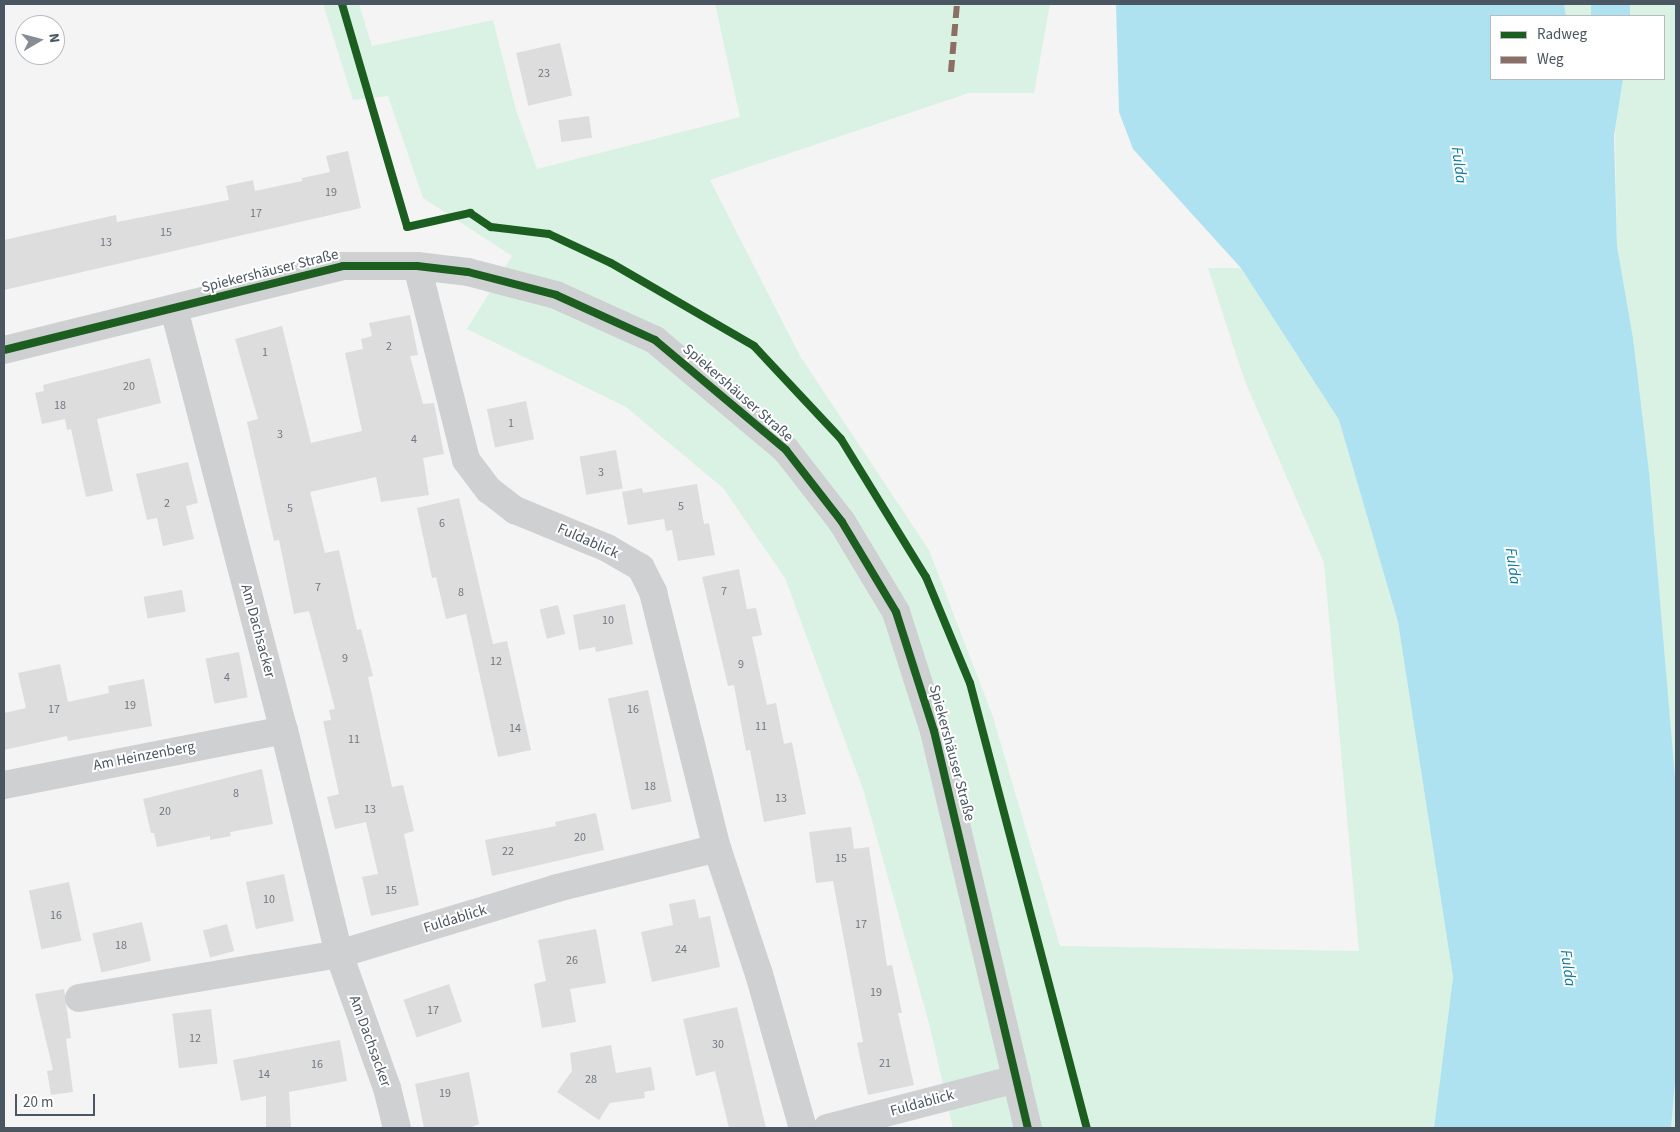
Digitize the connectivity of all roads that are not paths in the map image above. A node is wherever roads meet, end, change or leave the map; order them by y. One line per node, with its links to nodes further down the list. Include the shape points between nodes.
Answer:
1 (417, 266): 2 (street, Spiekershäuser Straße, via 343,266); 6 (street, Fuldablick, via 466,460 489,490 515,510 607,548 641,568 653,592); 9 (street, Spiekershäuser Straße, via 468,272 556,295 655,340 786,450 842,522 896,612 931,722)
2 (174, 309): 3 (street, Spiekershäuser Straße); 4 (street, Am Dachsacker)
3 (4, 350)
4 (284, 730): 5 (street, Am Heinzenberg); 7 (street, Am Dachsacker)
5 (4, 785)
6 (717, 848): 7 (street, Fuldablick, via 557,888); 11 (street, Fuldablick, via 759,974)
7 (339, 954): 8 (street); 10 (street, Am Dachsacker, via 387,1088)
8 (79, 998)
9 (1017, 1079): 12 (street, Fuldablick); 13 (street, Spiekershäuser Straße)
10 (397, 1128)
11 (803, 1128)
12 (827, 1128)
13 (1028, 1128)

